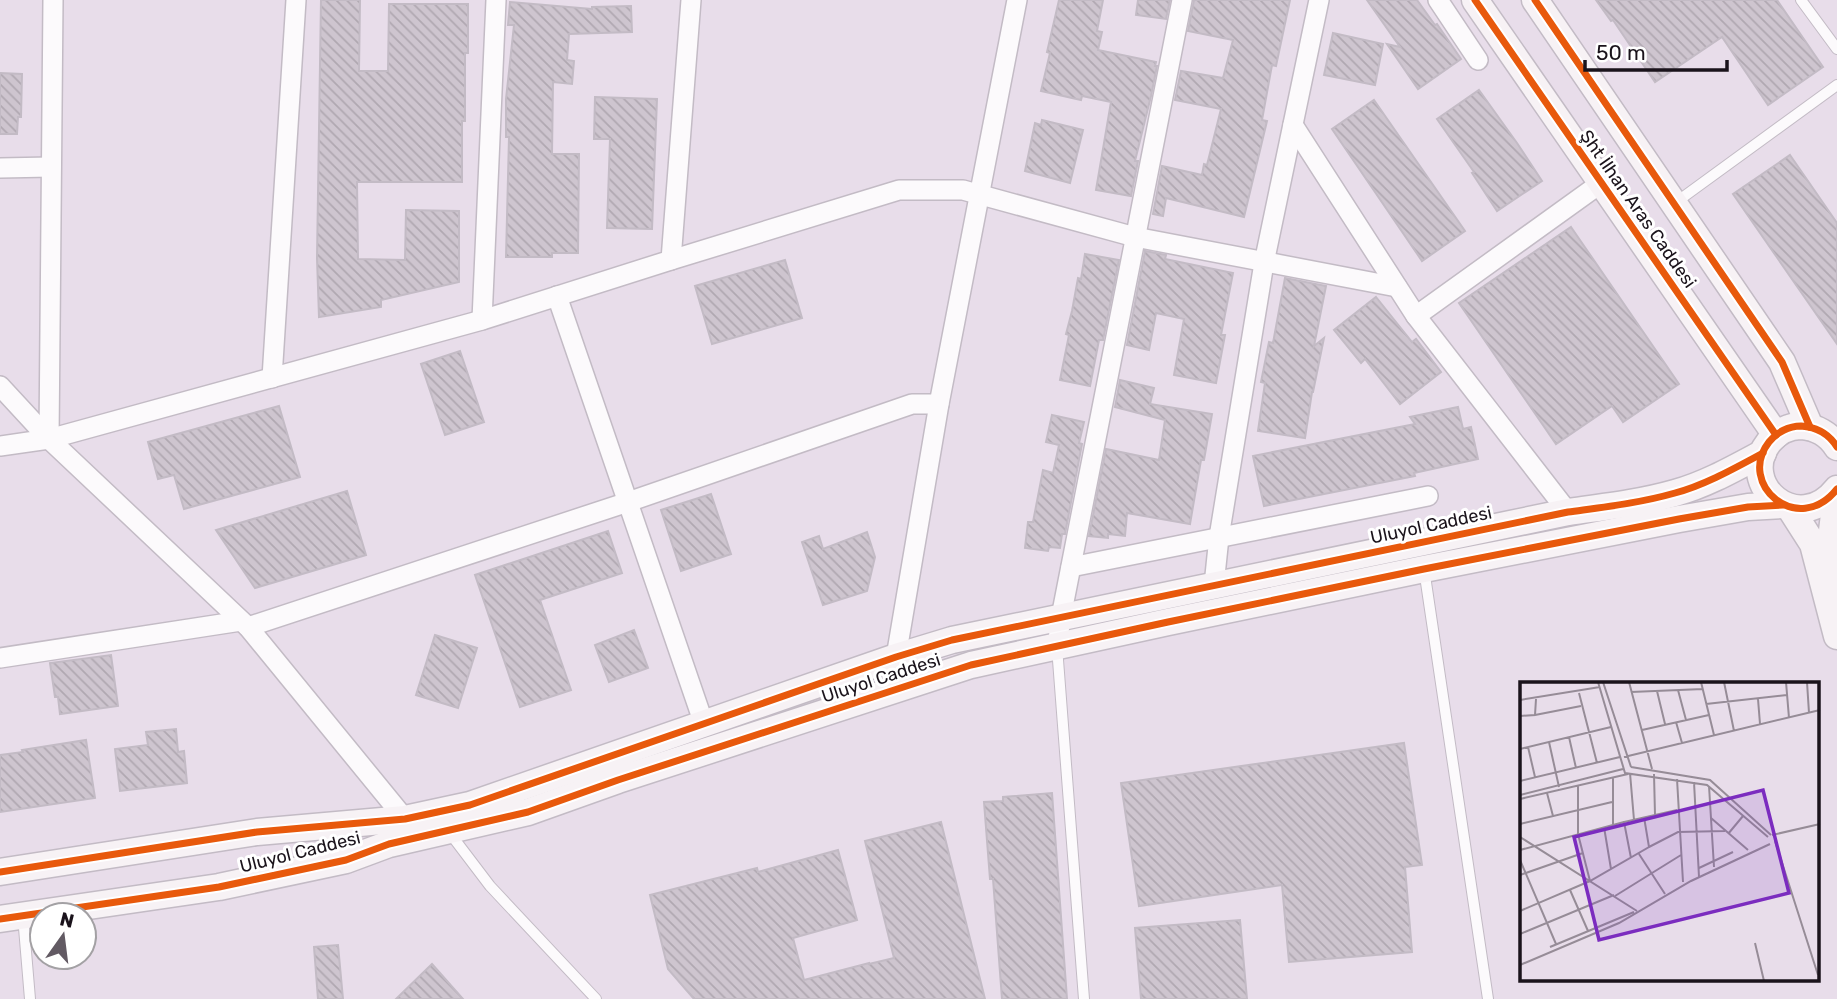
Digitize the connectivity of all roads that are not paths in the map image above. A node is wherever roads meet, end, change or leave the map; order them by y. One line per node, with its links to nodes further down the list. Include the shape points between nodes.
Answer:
1 (52, 0): 16 (street)
2 (296, 0): 28 (street)
3 (496, 0): 27 (street)
4 (691, 0): 22 (street)
5 (1017, 0): 19 (street)
6 (1182, 0): 21 (street)
7 (1319, 0): 15 (street)
8 (1438, 0): 13 (street)
9 (1475, 0): 18 (main road, Şht İlhan Aras Caddesi)
10 (1535, 0): 20 (main road, Şht İlhan Aras Caddesi)
11 (1801, 0): 12 (lane)
12 (1837, 49)
13 (1478, 60)
14 (1837, 85): 20 (lane)
15 (1293, 125): 23 (street); 24 (street)
16 (51, 167): 17 (street); 32 (street)
17 (0, 168)
18 (1601, 183): 26 (street); 33 (main road, Şht İlhan Aras Caddesi)
19 (979, 194): 21 (street); 22 (street, via 899,190); 30 (street)
20 (1674, 204): 31 (main road, Şht İlhan Aras Caddesi, via 1782,362)
21 (1135, 237): 23 (street); 43 (street)
22 (671, 260): 25 (street)
23 (1264, 263): 24 (street); 42 (street)
24 (1397, 288): 26 (street)
25 (557, 296): 27 (street); 38 (street)
26 (1416, 316): 40 (street)
27 (482, 320): 28 (street)
28 (272, 377): 32 (street)
29 (0, 386): 32 (street)
30 (939, 404): 38 (street, via 912,404); 51 (street)
31 (1821, 429): 33 (main road, Uluyol Caddesi, via 1797,426 1784,430); 35 (main road)
32 (50, 439): 34 (street); 47 (street)
33 (1769, 444): 39 (main road, via 1760,460 1760,474 1772,497); 40 (main road, Uluyol Caddesi, via 1727,472 1676,493)
34 (0, 446)
35 (1837, 447)
36 (1837, 490): 39 (main road, Uluyol Caddesi, via 1816,507); 41 (main road)
37 (1428, 496): 42 (street)
38 (628, 502): 47 (street); 53 (street)
39 (1786, 506): 44 (main road, Uluyol Caddesi, via 1748,507 1679,519); 49 (main road, via 1813,544)
40 (1568, 512): 45 (main road, Uluyol Caddesi)
41 (1834, 531): 48 (main road)
42 (1219, 537): 43 (street); 45 (street)
43 (1071, 567): 46 (street)
44 (1424, 569): 50 (main road, Uluyol Caddesi); 61 (lane)
45 (1214, 585): 46 (main road, Uluyol Caddesi)
46 (1062, 617): 50 (street); 51 (main road, Uluyol Caddesi)
47 (245, 624): 52 (street); 54 (street)
48 (1837, 626)
49 (1837, 636)
50 (1058, 647): 55 (main road, Uluyol Caddesi, via 971,666 528,812); 60 (lane)
51 (896, 657): 53 (main road, Uluyol Caddesi)
52 (0, 658)
53 (704, 724): 54 (main road, Uluyol Caddesi, via 470,806)
54 (405, 818): 55 (street); 56 (main road, Uluyol Caddesi, via 257,832)
55 (448, 831): 57 (main road, Uluyol Caddesi, via 389,844 346,860 219,887); 59 (lane, via 491,886)
56 (0, 872)
57 (12, 917): 58 (lane)
58 (30, 999)
59 (596, 999)
60 (1084, 999)
61 (1488, 999)

